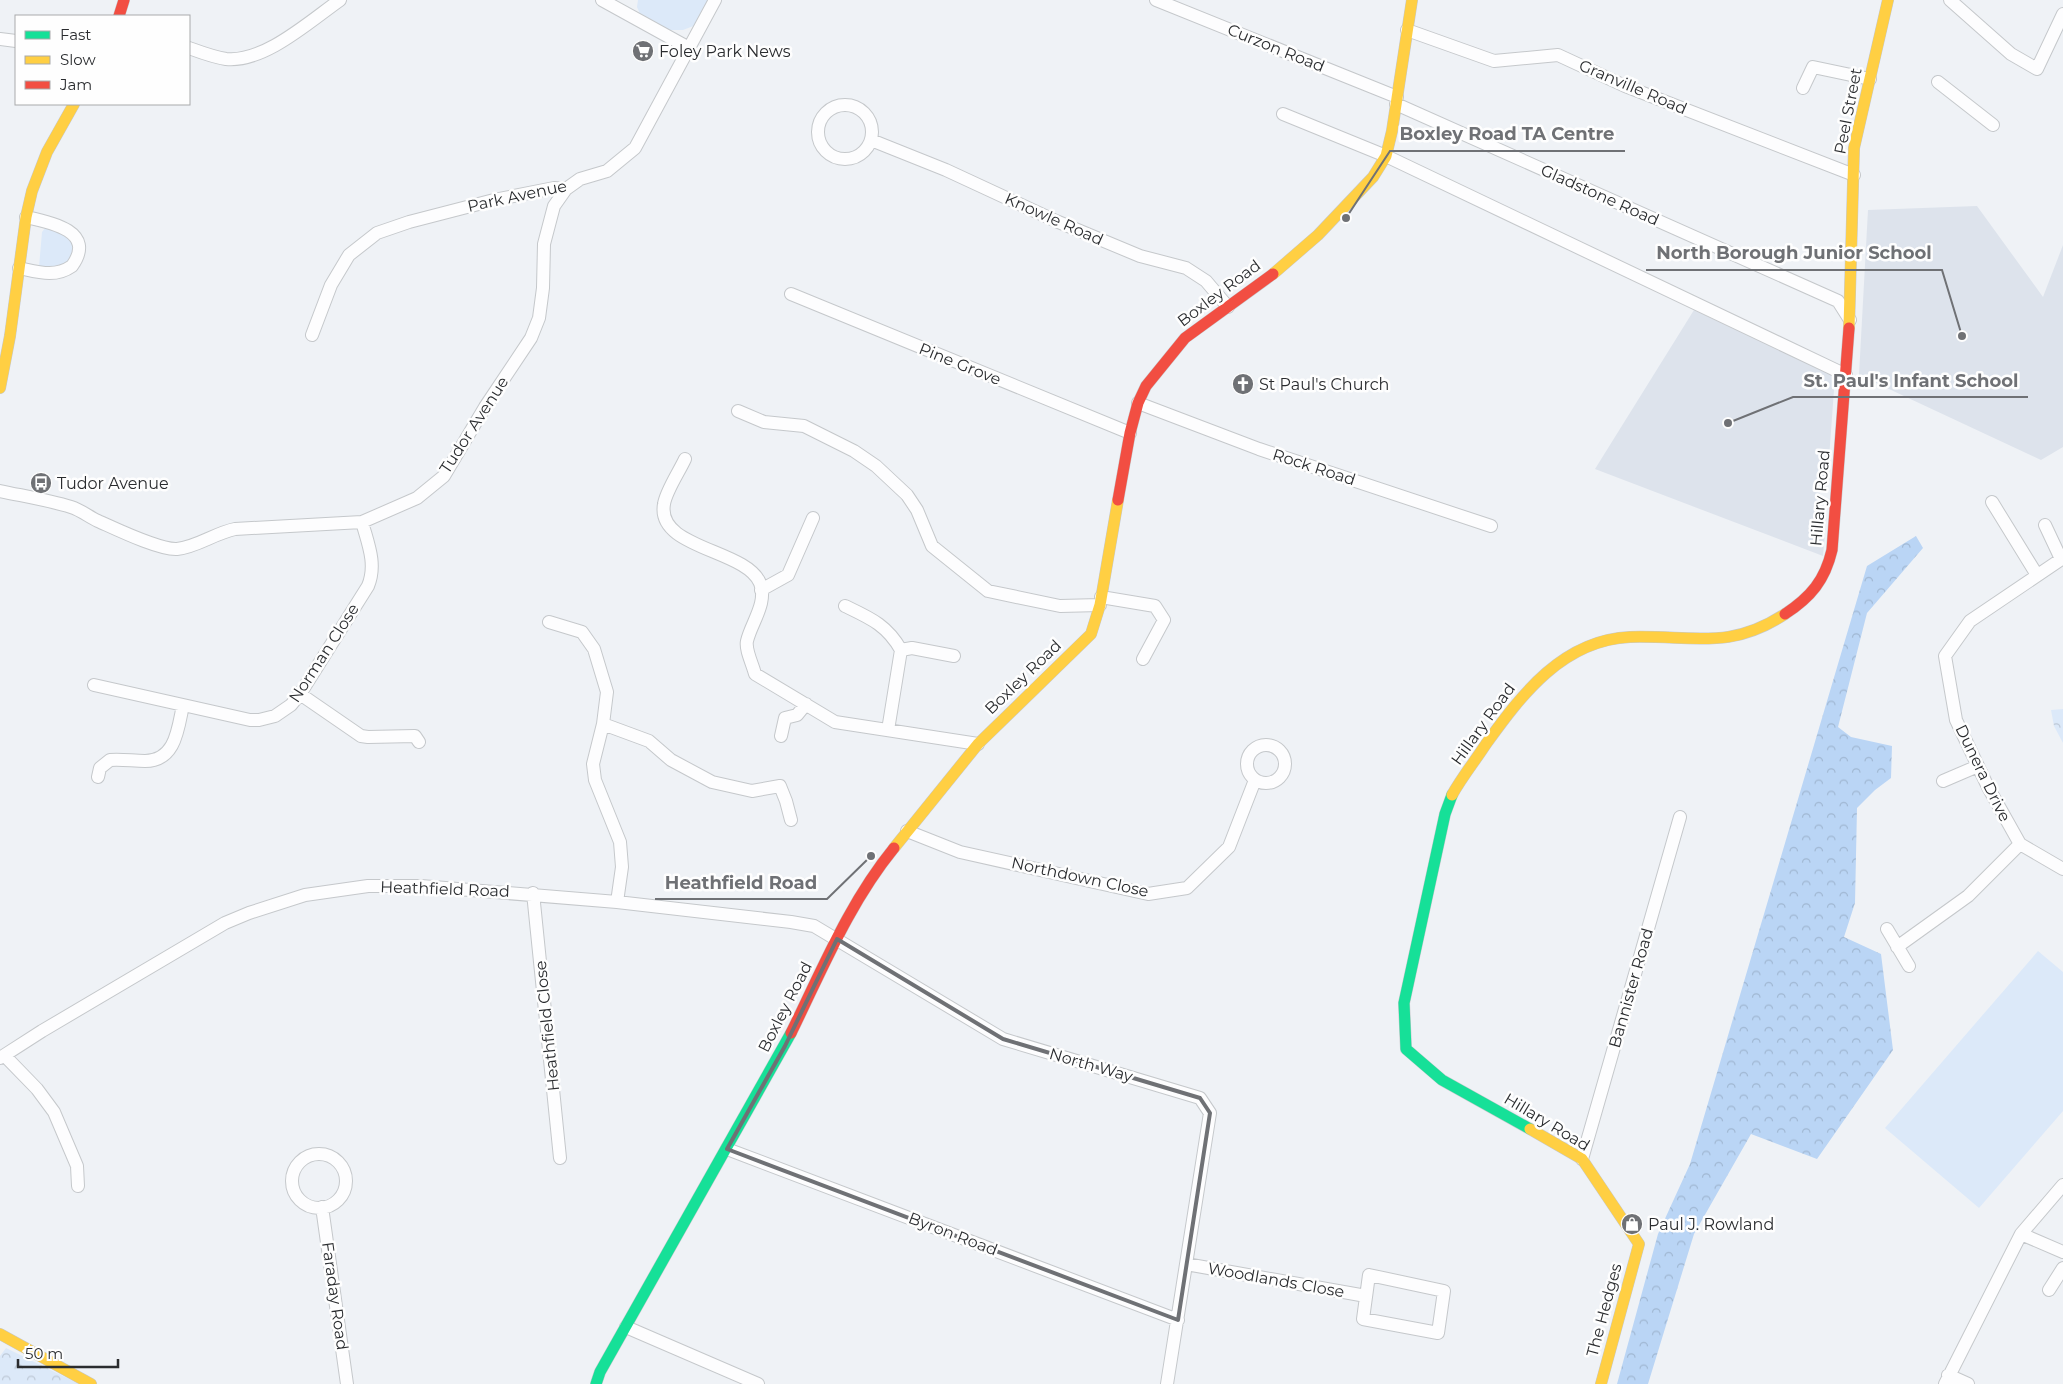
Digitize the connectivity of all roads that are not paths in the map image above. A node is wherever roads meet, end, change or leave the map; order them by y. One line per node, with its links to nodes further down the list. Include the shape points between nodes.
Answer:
1 (124, 0): 10 (main road)
2 (340, 0): 14 (street, via 274,46 252,56 226,59)
3 (602, 0): 15 (street)
4 (715, 0): 15 (street, Park Avenue)
5 (1156, 0): 19 (street, Curzon Road)
6 (1412, 0): 11 (main road, Boxley Road)
7 (1888, 0): 16 (main road, Peel Street)
8 (1950, 0): 9 (street, via 2011,54 2037,69)
9 (2063, 14)
10 (119, 15)
11 (1407, 30): 19 (main road, Boxley Road); 25 (street, Granville Road, via 1494,60 1558,55 1625,86)
12 (0, 39): 13 (street)
13 (15, 41)
14 (190, 48)
15 (689, 48): 26 (street, Park Avenue, via 635,148 607,171 580,179)
16 (1870, 80): 18 (street, via 1814,67); 25 (main road, Peel Street, via 1855,142)
17 (1938, 82): 22 (street)
18 (1803, 88)
19 (1397, 100): 24 (main road, Boxley Road); 31 (street, Gladstone Road, via 1838,301)
20 (70, 105): 27 (main road, via 47,152)
21 (1282, 114): 24 (street)
22 (1993, 125)
23 (871, 140): 23 (street, via 860,155 842,159 833,156 820,144 818,125 828,110 846,104 854,106 868,116 873,132); 30 (street, Knowle Road, via 1140,256 1186,268 1206,281)
24 (1386, 156): 30 (main road, Boxley Road, via 1373,177 1318,235); 33 (street)
25 (1854, 175): 31 (main road, Peel Street)
26 (566, 189): 32 (street, Park Avenue, via 554,188 494,200 377,233 349,255 331,285); 42 (street, Tudor Avenue, via 554,206 544,244 539,318 531,338 444,476 417,498)
27 (26, 217): 28 (main road); 28 (street, via 62,226 78,241 79,248 72,266 60,273)
28 (19, 268): 34 (main road)
29 (791, 294): 37 (street, Pine Grove)
30 (1228, 307): 35 (main road, Boxley Road, via 1185,338 1146,386)
31 (1850, 320): 33 (main road, Hillary Road)
32 (312, 335)
33 (1846, 375): 81 (main road, Hillary Road, via 1832,550 1824,576 1809,594 1767,625 1746,634 1692,640 1649,637 1607,640 1565,658 1535,681 1519,699 1455,790 1445,814 1404,1003 1406,1049 1442,1080)
34 (0, 388)
35 (1138, 403): 37 (main road, Boxley Road); 44 (street, Rock Road, via 1259,449)
36 (738, 411): 48 (street, via 764,422 804,426 876,466 907,495 932,546 988,591 1060,606)
37 (1130, 433): 48 (main road, Boxley Road)
38 (685, 459): 47 (street, via 664,503 664,517 673,531 752,571 761,584)
39 (0, 491): 42 (street, Tudor Avenue, via 72,507 166,548 186,548 234,529)
40 (1992, 502): 46 (street)
41 (813, 518): 47 (street, via 788,575)
42 (362, 522): 55 (street, Norman Close, via 373,566 372,576)
43 (2045, 525): 45 (street)
44 (1491, 526)
45 (2062, 558): 46 (street, Dunera Drive)
46 (2037, 575): 63 (street, Dunera Drive, via 1970,621 1945,656 1956,720)
47 (761, 590): 56 (street, via 762,602 746,643 755,674)
48 (1101, 601): 53 (street, via 1155,606 1160,613 1164,620); 62 (main road, Boxley Road, via 1091,634)
49 (845, 606): 51 (street, via 887,630)
50 (549, 622): 58 (street, via 582,632 594,650 607,692)
51 (901, 650): 52 (street, via 912,648); 59 (street)
52 (954, 656)
53 (1143, 660)
54 (94, 685): 57 (street, Norman Close)
55 (300, 694): 57 (street, Norman Close, via 284,712 259,720); 61 (street, via 361,736 415,736)
56 (806, 704): 59 (street, via 835,722); 60 (street, via 797,715 784,718)
57 (183, 705): 64 (street, via 173,746 163,756 147,761 110,760 100,768)
58 (603, 724): 68 (street, via 649,740 671,760 712,782 752,791 780,786); 73 (street, via 593,764 595,780 620,842 622,867)
59 (888, 730): 62 (street)
60 (781, 736)
61 (420, 742)
62 (978, 744): 69 (main road, Boxley Road)
63 (1978, 766): 66 (street); 70 (street, Dunera Drive)
64 (98, 777)
65 (1255, 780): 69 (street, Northdown Close, via 1229,848 1186,888 1148,894 960,852)
66 (1943, 781)
67 (1680, 817): 81 (street, Bannister Road)
68 (790, 820)
69 (906, 831): 75 (main road, Boxley Road, via 874,871)
70 (2020, 844): 71 (street); 76 (street, via 1968,896)
71 (2063, 869)
72 (533, 894): 73 (street, Heathfield Road); 78 (street, Heathfield Road, via 421,886 368,886 305,895 272,905 225,923 180,948); 80 (street, Heathfield Close)
73 (617, 902): 75 (street, Heathfield Road, via 791,922 814,926)
74 (1887, 929): 76 (street)
75 (837, 938): 79 (main road, Boxley Road, via 785,1046); 88 (street, North Way, via 1003,1040 1200,1098 1210,1113)
76 (1897, 947): 77 (street)
77 (1909, 966)
78 (2, 1057): 83 (street, via 37,1089 54,1112 77,1166)
79 (727, 1149): 92 (street, Byron Road); 93 (main road, Boxley Road)
80 (560, 1158)
81 (1582, 1159): 86 (main road, Hillary Road)
82 (2063, 1185): 85 (street)
83 (78, 1186)
84 (322, 1207): 84 (street, via 307,1205 292,1188 296,1166 315,1154 337,1160 345,1174 341,1196 329,1206); 97 (street, Faraday Road)
85 (2021, 1234): 87 (street); 95 (street)
86 (1639, 1244): 101 (main road, The Hedges)
87 (2063, 1252)
88 (1186, 1264): 91 (street, Woodlands Close); 92 (street, North Way)
89 (2063, 1268): 90 (street)
90 (2050, 1290)
91 (1366, 1296): 91 (street, Woodlands Close, via 1363,1319 1438,1333 1444,1291 1369,1275)
92 (1178, 1320): 100 (street, North Way)
93 (626, 1327): 98 (main road, Boxley Road); 99 (street)
94 (0, 1334): 96 (main road)
95 (1946, 1380): 102 (street)
96 (91, 1384)
97 (348, 1384)
98 (596, 1384)
99 (758, 1384)
100 (1167, 1384)
101 (1601, 1384)
102 (1968, 1384)

